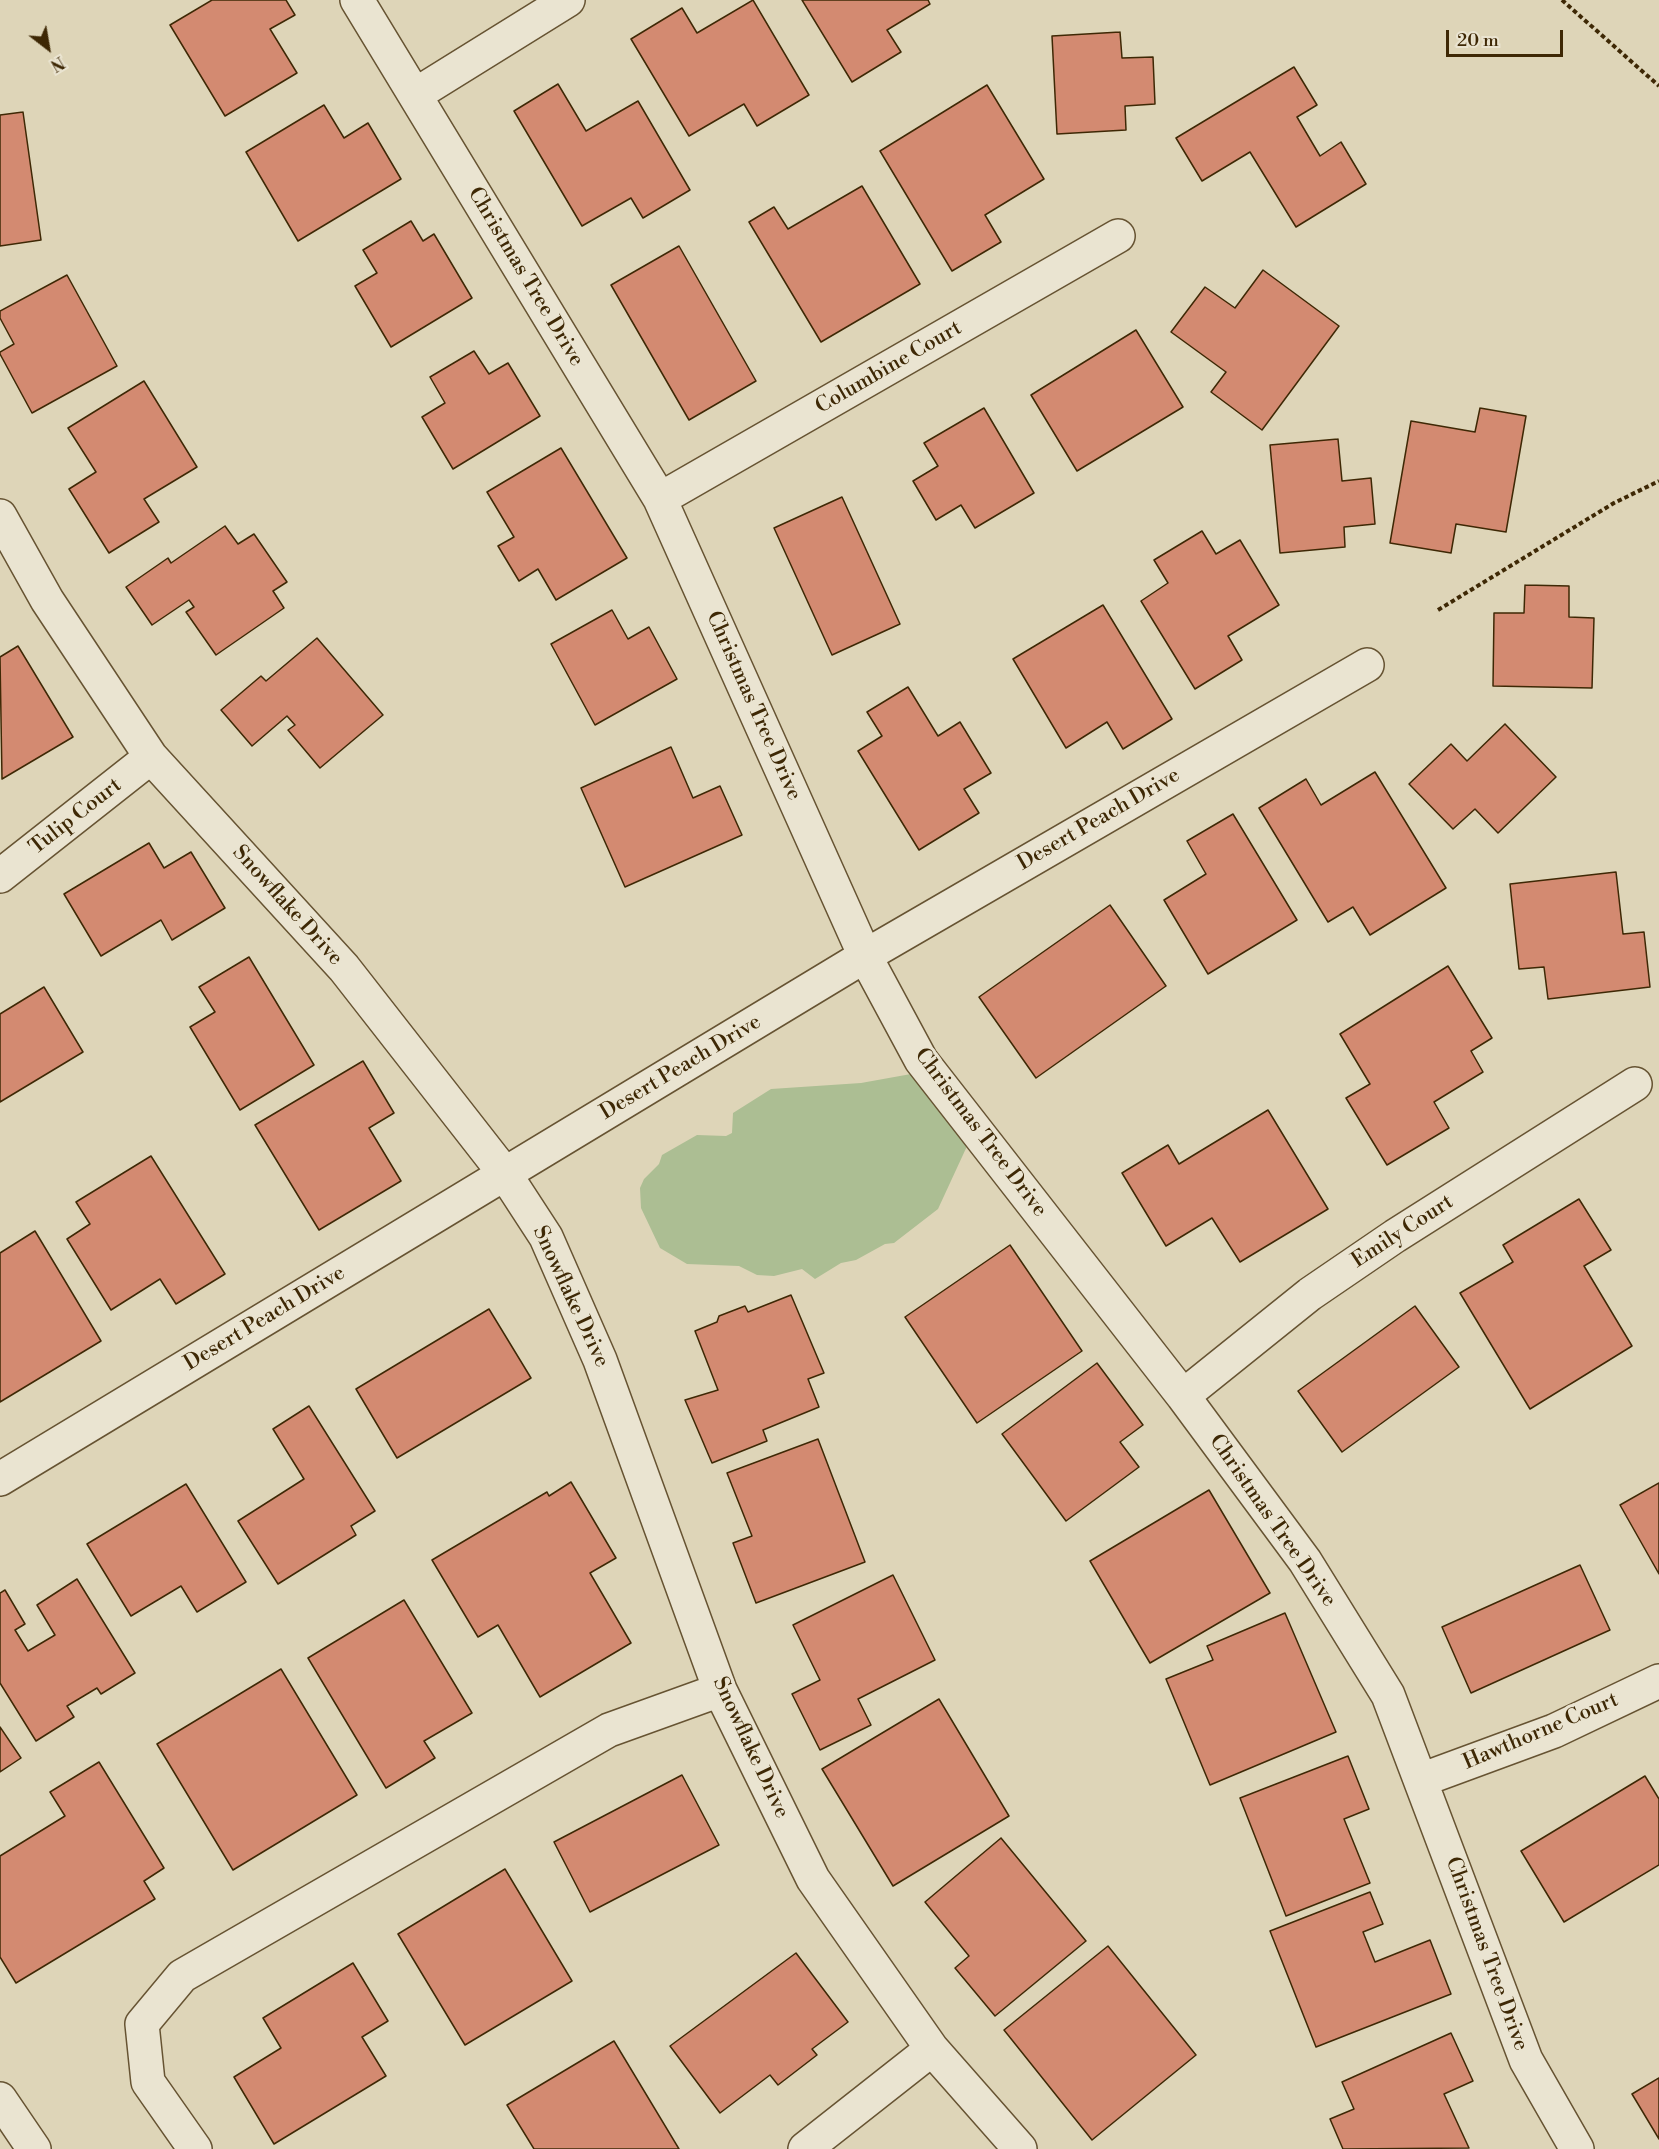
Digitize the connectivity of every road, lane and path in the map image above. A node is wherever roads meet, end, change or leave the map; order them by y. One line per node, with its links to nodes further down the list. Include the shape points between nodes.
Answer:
1 (357, 0): 5 (street, Christmas Tree Drive)
2 (568, 0): 5 (street)
3 (1562, 0): 4 (path)
4 (1659, 86)
5 (414, 95): 8 (street, Christmas Tree Drive)
6 (1118, 236): 8 (street, Columbine Court)
7 (1659, 482): 10 (path, via 1614,503)
8 (660, 500): 14 (street, Christmas Tree Drive)
9 (0, 516): 12 (street, Snowflake Drive, via 47,600)
10 (1438, 610)
11 (1367, 665): 14 (street, Desert Peach Drive)
12 (151, 757): 13 (street, Tulip Court); 16 (street, Snowflake Drive, via 344,968)
13 (0, 876)
14 (865, 956): 16 (street, Desert Peach Drive); 17 (street, Christmas Tree Drive, via 921,1060)
15 (1635, 1084): 17 (street, Emily Court, via 1310,1294)
16 (505, 1174): 18 (street, Desert Peach Drive); 20 (street, Snowflake Drive, via 546,1237 600,1360)
17 (1183, 1396): 21 (street, Christmas Tree Drive, via 1323,1589 1388,1695)
18 (0, 1479)
19 (1659, 1681): 21 (street, Hawthorne Court, via 1554,1731)
20 (720, 1690): 22 (street, Snowflake Drive, via 813,1879); 25 (street, via 609,1730 182,1976 142,2024 148,2082)
21 (1421, 1780): 28 (street, Christmas Tree Drive, via 1526,2060)
22 (932, 2049): 26 (street); 27 (street, Snowflake Drive)
23 (0, 2098): 24 (street)
24 (34, 2149)
25 (195, 2149)
26 (805, 2149)
27 (1020, 2149)
28 (1577, 2149)

